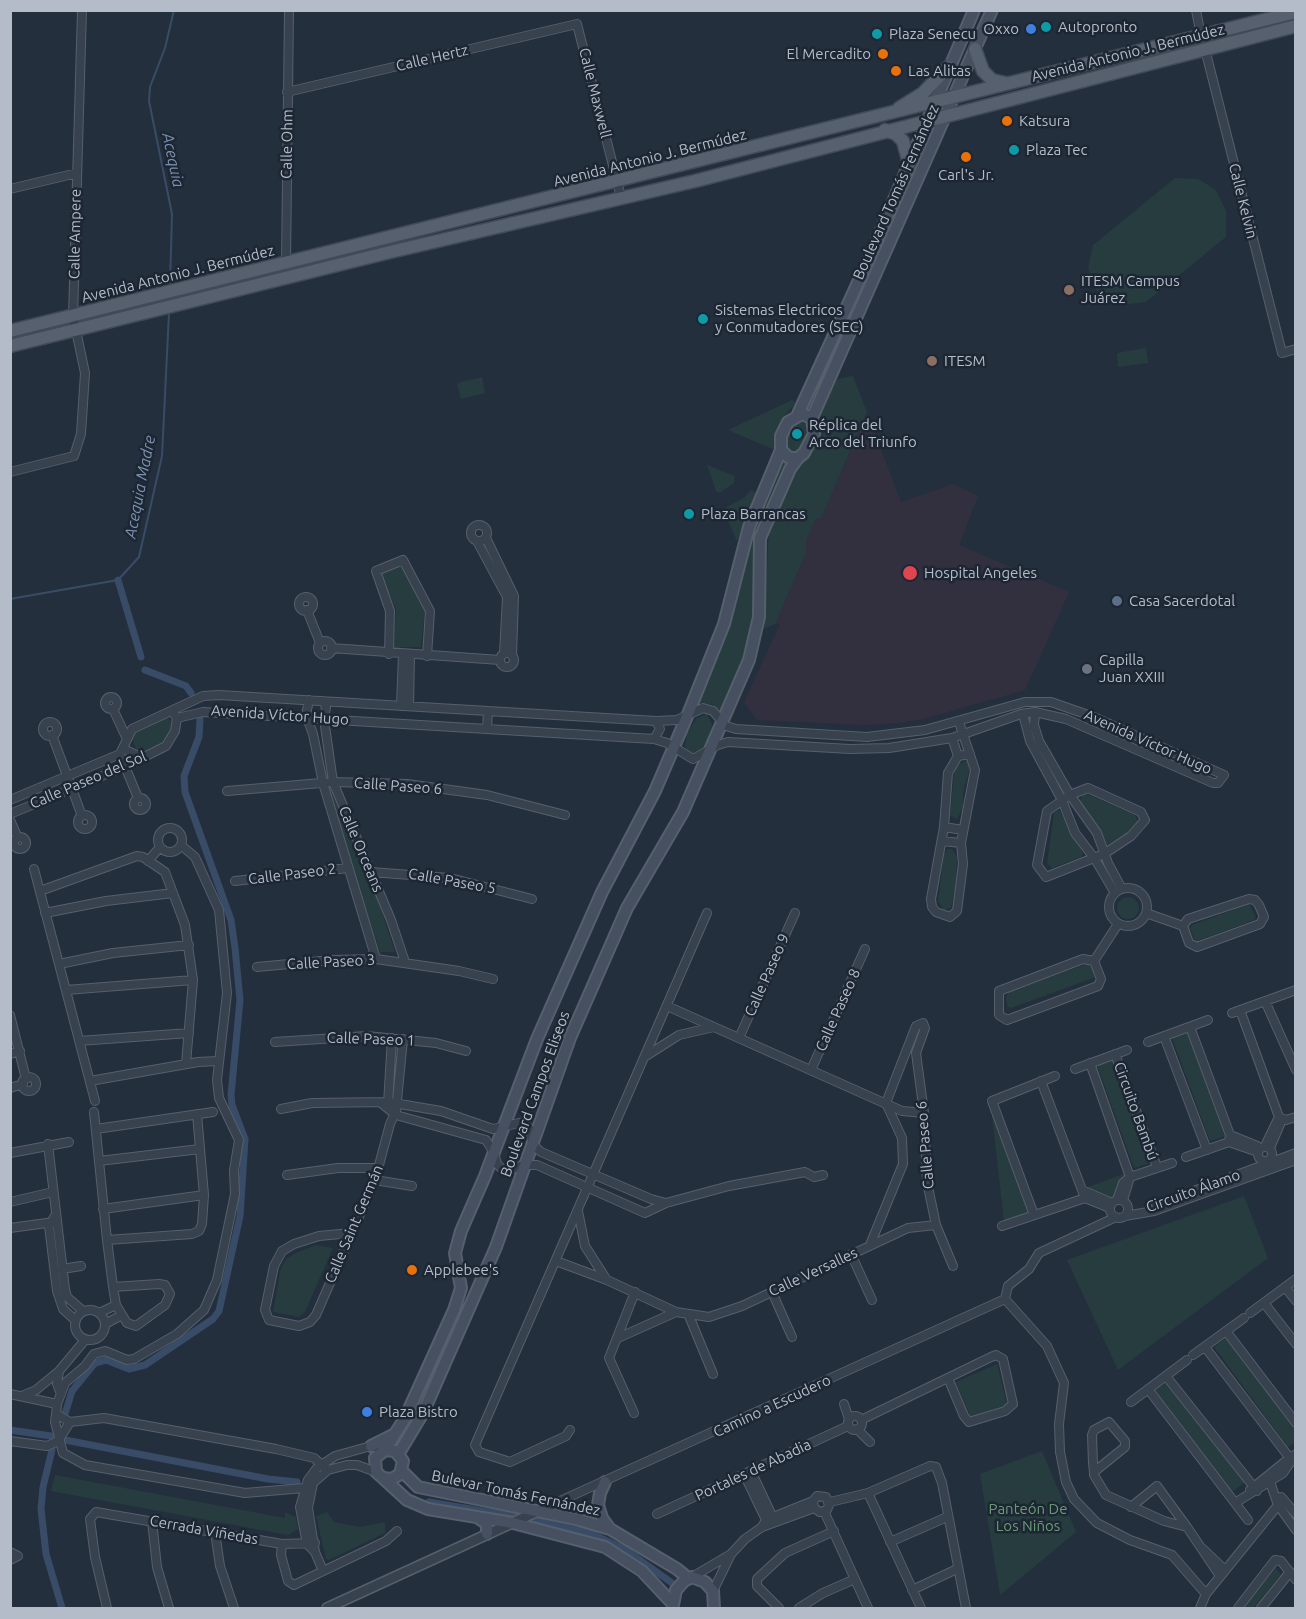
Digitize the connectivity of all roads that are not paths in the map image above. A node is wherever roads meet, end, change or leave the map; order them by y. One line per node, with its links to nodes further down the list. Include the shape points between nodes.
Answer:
1 (82, 10): 23 (street, Calle Ampere)
2 (289, 10): 15 (street, Calle Ohm)
3 (974, 10): 12 (main road, Boulevard Tomás Fernández)
4 (992, 10): 10 (main road, Boulevard Tomás Fernández)
5 (1196, 10): 9 (street)
6 (1296, 12): 9 (main road, Avenida Antonio J. Bermúdez)
7 (577, 24): 15 (street, Calle Hertz); 24 (street, Calle Maxwell)
8 (1296, 26): 11 (main road, Avenida Antonio J. Bermúdez)
9 (1201, 36): 14 (main road, Avenida Antonio J. Bermúdez)
10 (975, 49): 13 (main road, Boulevard Tomás Fernández); 14 (main road, via 982,71 992,80)
11 (1205, 49): 19 (main road, Avenida Antonio J. Bermúdez); 37 (street, Calle Kelvin, via 1282,353)
12 (951, 62): 13 (main road, via 958,67); 17 (main road, Boulevard Tomás Fernández); 18 (main road, via 923,93)
13 (968, 65): 16 (main road, Boulevard Tomás Fernández)
14 (1010, 84): 16 (main road, Avenida Antonio J. Bermúdez)
15 (288, 92): 31 (street, Calle Ohm)
16 (954, 98): 17 (main road, Avenida Antonio J. Bermúdez); 19 (main road, Boulevard Tomás Fernández)
17 (934, 103): 18 (main road, Avenida Antonio J. Bermúdez); 20 (main road, Boulevard Tomás Fernández)
18 (890, 114): 24 (main road, Avenida Antonio J. Bermúdez)
19 (946, 116): 20 (main road, Avenida Antonio J. Bermúdez); 30 (main road, Boulevard Tomás Fernández)
20 (927, 120): 21 (main road, Avenida Antonio J. Bermúdez); 22 (main road, Boulevard Tomás Fernández)
21 (885, 130): 22 (main road, via 903,141); 27 (main road, Avenida Antonio J. Bermúdez, via 715,176)
22 (909, 163): 29 (main road, Boulevard Tomás Fernández)
23 (77, 173): 25 (street); 33 (street, Calle Ampere)
24 (617, 181): 26 (main road, Avenida Antonio J. Bermúdez); 27 (street, Calle Maxwell)
25 (10, 189)
26 (579, 191): 28 (main road); 31 (main road, Avenida Antonio J. Bermúdez)
27 (621, 196): 28 (main road, Avenida Antonio J. Bermúdez)
28 (582, 207): 32 (main road, Avenida Antonio J. Bermúdez)
29 (875, 244): 30 (main road); 38 (main road, Boulevard Tomás Fernández)
30 (888, 250): 39 (main road, Boulevard Tomás Fernández)
31 (286, 262): 32 (street, Calle Ohm); 33 (main road, Avenida Antonio J. Bermúdez)
32 (288, 278): 34 (main road, Avenida Antonio J. Bermúdez)
33 (73, 315): 34 (street, Calle Ampere); 35 (main road, Avenida Antonio J. Bermúdez)
34 (76, 330): 36 (main road, Avenida Antonio J. Bermúdez); 42 (street, Calle Ampere, via 85,384 83,424 74,456)
35 (10, 331)
36 (10, 346)
37 (1296, 349)
38 (798, 414): 39 (main road); 40 (main road, via 784,430)
39 (812, 418): 41 (main road, via 812,442)
40 (781, 450): 41 (main road, via 789,458); 62 (main road, via 749,527 724,624)
41 (798, 458): 69 (main road, via 760,538 758,628 749,660)
42 (10, 472)
43 (486, 538): 44 (street); 44 (street, via 487,530 478,525 471,532); 45 (street)
44 (477, 541): 45 (street)
45 (510, 596): 49 (street, via 505,656)
46 (307, 610): 47 (street, via 322,654 328,654 331,648)
47 (389, 654): 48 (street); 49 (street, via 391,616 376,575 377,569 400,560 406,562 430,611)
48 (407, 655): 49 (street); 54 (street)
49 (427, 656)
50 (203, 696): 51 (street, Avenida Víctor Hugo); 53 (street, Calle Paseo del Sol); 60 (street, Avenida Víctor Hugo)
51 (309, 700): 52 (street, Avenida Víctor Hugo); 66 (street, Calle Orceans, via 305,710)
52 (323, 700): 54 (street, Avenida Víctor Hugo); 67 (street, Calle Orceans, via 327,711)
53 (192, 703): 57 (street, Calle Paseo del Sol); 59 (street)
54 (405, 706): 58 (street, Avenida Víctor Hugo)
55 (1070, 708): 65 (street); 70 (street, Avenida Víctor Hugo, via 1051,702 1025,702); 71 (street, Avenida Víctor Hugo)
56 (113, 709): 78 (street)
57 (171, 709): 64 (street); 78 (street, Calle Paseo del Sol, via 132,729)
58 (488, 711): 68 (street, Avenida Víctor Hugo); 72 (street)
59 (195, 712): 60 (street); 64 (street)
60 (206, 712): 66 (street, Avenida Víctor Hugo)
61 (1035, 712): 63 (street, Avenida Víctor Hugo); 65 (street, Avenida Víctor Hugo); 83 (street, via 1036,731)
62 (688, 714): 68 (street, Avenida Víctor Hugo, via 677,720); 69 (street, Avenida Víctor Hugo, via 708,708); 82 (main road)
63 (1023, 714): 76 (street, Avenida Víctor Hugo); 87 (street)
64 (177, 718): 90 (street, Calle Paseo del Sol, via 175,731 165,746)
65 (1066, 718): 77 (street, Avenida Víctor Hugo)
66 (308, 719): 67 (street, Avenida Víctor Hugo); 73 (street, Calle Orceans)
67 (324, 719): 72 (street, Avenida Víctor Hugo); 74 (street, Calle Orceans)
68 (656, 720): 81 (street, via 660,729)
69 (721, 722): 79 (street, Avenida Víctor Hugo, via 736,729); 85 (main road)
70 (959, 722): 76 (street); 79 (street, Avenida Víctor Hugo, via 898,735)
71 (1105, 722): 77 (street); 77 (street, Avenida Víctor Hugo, via 1224,775 1213,783)
72 (487, 729): 81 (street, Avenida Víctor Hugo)
73 (313, 734): 74 (street); 94 (street, Calle Orceans)
74 (325, 734): 93 (street, Calle Orceans)
75 (52, 735): 92 (street)
76 (963, 735): 80 (street, Avenida Víctor Hugo); 88 (street)
77 (1099, 735)
78 (126, 737): 86 (street, Calle Paseo del Sol)
79 (867, 737): 84 (street)
80 (952, 738): 84 (street, Avenida Víctor Hugo); 89 (street)
81 (654, 739): 82 (street, Avenida Víctor Hugo)
82 (674, 748): 85 (street, Avenida Víctor Hugo, via 693,759); 188 (main road, Boulevard Campos Eliseos, via 602,892 537,1039)
83 (1044, 748): 87 (street); 97 (street)
84 (868, 749): 85 (street, Avenida Víctor Hugo, via 728,742)
85 (710, 750): 194 (main road, Boulevard Campos Eliseos, via 683,812 627,908 570,1038)
86 (122, 752): 90 (street, Calle Paseo del Sol); 91 (street); 92 (street, Calle Paseo del Sol)
87 (1035, 752): 100 (street)
88 (970, 754): 89 (street); 106 (street, via 975,775)
89 (958, 756): 105 (street, via 948,773)
90 (142, 758): 91 (street, Calle Paseo del Sol)
91 (126, 766): 95 (street, Calle Paseo del Sol); 98 (street)
92 (67, 778): 95 (street); 99 (street, Calle Paseo del Sol)
93 (333, 782): 94 (street, Calle Paseo 6); 102 (street, Calle Paseo 6, via 446,788); 118 (street, Calle Orceans)
94 (323, 783): 96 (street, Calle Paseo 6); 116 (street, Calle Orceans)
95 (69, 787): 101 (street, Calle Paseo del Sol); 103 (street)
96 (227, 791)
97 (1070, 795): 100 (street); 112 (street, via 1092,825); 112 (street, via 1088,788 1144,816 1145,820 1131,836)
98 (138, 798)
99 (10, 800)
100 (1062, 800): 113 (street, via 1075,833); 113 (street, via 1047,811 1037,865 1040,872 1046,877 1054,876)
101 (10, 814)
102 (565, 815)
103 (82, 816)
104 (10, 820): 107 (street)
105 (944, 827): 106 (street); 108 (street)
106 (963, 830): 109 (street)
107 (18, 838)
108 (942, 842): 109 (street); 109 (street, via 931,904 936,912 950,917 957,911 963,864)
109 (961, 843)
110 (182, 846): 111 (street, via 174,852); 111 (street, via 182,835 169,828 160,833); 163 (street, via 195,857 222,923 228,998)
111 (162, 849): 114 (street); 115 (street)
112 (1104, 854): 113 (street); 121 (street)
113 (1095, 859): 121 (street)
114 (148, 861): 115 (street); 120 (street, via 137,856)
115 (156, 866): 122 (street, via 167,876)
116 (348, 868): 119 (street, Calle Paseo 2); 132 (street, Calle Orceans)
117 (34, 869): 120 (street)
118 (370, 872): 123 (street, Calle Paseo 5, via 450,878); 134 (street, Calle Orceans)
119 (235, 881)
120 (40, 891): 124 (street)
121 (1118, 891): 127 (street, via 1134,890 1143,896); 128 (street, via 1109,910)
122 (173, 892): 124 (street); 130 (street)
123 (532, 899)
124 (45, 913): 135 (street)
125 (707, 913): 142 (street)
126 (795, 913): 150 (street, Calle Paseo 9)
127 (1146, 913): 128 (street, via 1134,925); 129 (street)
128 (1119, 924): 133 (street)
129 (1183, 926): 129 (street, via 1188,919 1249,899 1255,900 1264,916 1260,924 1197,947 1189,943)
130 (189, 945): 135 (street, via 113,953); 137 (street)
131 (865, 949): 167 (street, Calle Paseo 8)
132 (376, 959): 134 (street, Calle Paseo 3); 136 (street, Calle Paseo 3)
133 (1094, 961): 133 (street, via 1101,980 1092,990 1007,1020 999,1015 999,991 1083,959)
134 (405, 962): 138 (street, Calle Paseo 3)
135 (59, 964): 139 (street)
136 (257, 967)
137 (193, 980): 139 (street); 147 (street)
138 (493, 980)
139 (66, 990): 152 (street)
140 (1296, 990): 141 (street)
141 (1265, 1001): 168 (street); 185 (street, via 1236,1011)
142 (667, 1006): 145 (street); 162 (street)
143 (10, 1015): 157 (street)
144 (1208, 1020): 146 (street)
145 (714, 1027): 150 (street); 162 (street, via 669,1040)
146 (1190, 1027): 148 (street); 192 (street)
147 (189, 1034): 152 (street); 165 (street)
148 (1164, 1036): 154 (street); 197 (street)
149 (392, 1038): 151 (street, Calle Paseo 1); 153 (street, Calle Paseo 1, via 337,1036); 176 (street, Calle Saint Germán)
150 (739, 1038): 167 (street)
151 (404, 1039): 158 (street, Calle Paseo 1); 174 (street, Calle Saint Germán)
152 (79, 1041): 170 (street)
153 (275, 1042)
154 (1148, 1042)
155 (906, 1050): 159 (street); 159 (street, Calle Paseo 6, via 916,1026 923,1023 925,1028); 175 (street)
156 (1127, 1050): 161 (street, Circuito Bambú)
157 (20, 1051): 160 (street); 172 (street, via 24,1081)
158 (466, 1051)
159 (916, 1053): 180 (street, Calle Paseo 6)
160 (10, 1054)
161 (1115, 1054): 164 (street, Circuito Bambú); 212 (street, Circuito Bambú)
162 (643, 1059): 214 (street)
163 (218, 1061): 165 (street); 276 (street, via 219,1098 239,1140 235,1194 223,1257 204,1310 177,1334 134,1359 105,1351 94,1354 65,1383)
164 (1090, 1063): 166 (street, Circuito Bambú); 219 (street, Circuito Bambú)
165 (186, 1064): 170 (street)
166 (1075, 1069)
167 (812, 1070): 175 (street)
168 (1296, 1070)
169 (1055, 1076): 171 (street)
170 (90, 1081): 173 (street)
171 (1041, 1081): 224 (street); 232 (street, via 992,1101)
172 (10, 1088)
173 (95, 1101)
174 (398, 1103): 176 (street); 182 (street, Calle Saint Germán); 184 (street)
175 (886, 1103): 180 (street, via 909,1113); 240 (street, Calle Versalles, via 902,1138 903,1164)
176 (386, 1104): 177 (street, via 312,1103); 182 (street); 186 (street, Calle Saint Germán)
177 (281, 1109)
178 (94, 1112): 189 (street)
179 (213, 1112): 181 (street)
180 (924, 1113): 235 (street, Calle Paseo 6, via 927,1182)
181 (197, 1114): 189 (street); 196 (street)
182 (396, 1114): 186 (street, Calle Saint Germán); 190 (street)
183 (1296, 1117): 185 (street)
184 (462, 1118): 187 (street); 190 (street)
185 (1281, 1118): 198 (street)
186 (390, 1124): 213 (street, Calle Saint Germán)
187 (475, 1124): 188 (street); 191 (street)
188 (503, 1128): 194 (street, via 523,1122 529,1128); 200 (main road, Boulevard Campos Eliseos)
189 (96, 1129): 205 (street)
190 (458, 1130): 191 (street)
191 (472, 1135): 200 (street, via 486,1140)
192 (1230, 1139): 197 (street); 198 (street, Circuito Álamo)
193 (69, 1142): 195 (street)
194 (532, 1142): 202 (street); 210 (main road, Boulevard Campos Eliseos)
195 (48, 1144): 199 (street); 223 (street)
196 (200, 1149): 205 (street); 225 (street)
197 (1207, 1150): 203 (street)
198 (1265, 1150): 204 (street, Circuito Álamo); 209 (street); 209 (street, via 1269,1161)
199 (10, 1153)
200 (494, 1153): 210 (street, via 502,1169); 289 (main road, Boulevard Campos Eliseos, via 458,1240 456,1259 461,1288 454,1310)
201 (1296, 1154): 204 (street, Circuito Álamo)
202 (547, 1155): 207 (street); 211 (street)
203 (1186, 1157)
204 (1283, 1158): 206 (street, Circuito Álamo); 209 (street, Circuito Álamo)
205 (99, 1161): 229 (street)
206 (1294, 1161): 218 (street, Circuito Álamo)
207 (566, 1163): 214 (street); 216 (street)
208 (1172, 1163): 212 (street, Circuito Bambú)
209 (1259, 1164): 218 (street, Circuito Álamo); 231 (street, Circuito Álamo)
210 (523, 1165): 211 (street); 295 (main road, Boulevard Campos Eliseos, via 496,1247 423,1413)
211 (542, 1167): 216 (street)
212 (1157, 1167): 219 (street, Circuito Bambú)
213 (378, 1168): 215 (street, via 338,1168); 220 (street, Calle Saint Germán)
214 (593, 1174): 222 (street); 227 (street)
215 (287, 1175)
216 (561, 1175): 222 (street)
217 (824, 1175): 227 (street, via 814,1177 806,1172)
218 (1251, 1176): 231 (street, Circuito Álamo, via 1154,1211)
219 (1130, 1177): 228 (street, Circuito Bambú)
220 (375, 1180): 221 (street); 238 (street, Calle Saint Germán)
221 (412, 1186)
222 (588, 1186): 227 (street, via 640,1212); 230 (street)
223 (54, 1192): 226 (street); 234 (street)
224 (1083, 1194): 228 (street); 232 (street)
225 (204, 1196): 229 (street); 239 (street, via 202,1224 196,1233)
226 (10, 1202)
227 (666, 1203)
228 (1115, 1203): 231 (street); 233 (street)
229 (103, 1209): 239 (street)
230 (578, 1209): 242 (street); 247 (street, via 585,1246)
231 (1126, 1213): 233 (street)
232 (1034, 1215): 236 (street)
233 (1116, 1217): 252 (street, via 1039,1253 1029,1269 1008,1286)
234 (54, 1220): 237 (street); 245 (street); 262 (street, via 59,1301)
235 (936, 1225): 240 (street, via 908,1228); 244 (street, Calle Paseo 6)
236 (1002, 1226)
237 (10, 1228)
238 (351, 1233): 238 (street, Calle Saint Germán, via 319,1236 282,1251 266,1316 293,1326 310,1322)
239 (107, 1240): 248 (street)
240 (870, 1245): 241 (street, Calle Versalles)
241 (851, 1254): 251 (street, Calle Versalles); 253 (street)
242 (556, 1261): 247 (street, Calle Versalles); 287 (street, via 476,1440 479,1452 507,1463 566,1436)
243 (81, 1266): 245 (street)
244 (953, 1266)
245 (62, 1269): 257 (street, via 67,1297)
246 (1296, 1279): 249 (street)
247 (607, 1280): 250 (street, Calle Versalles)
248 (113, 1287): 256 (street); 260 (street, via 159,1284 169,1288 165,1305 136,1326 131,1326)
249 (1285, 1287): 254 (street); 255 (street)
250 (635, 1292): 258 (street, Calle Versalles); 266 (street)
251 (772, 1292): 261 (street, Calle Versalles, via 723,1314); 265 (street)
252 (1005, 1299): 303 (street, Camino a Escudero); 345 (street, via 1047,1346 1065,1383 1059,1424 1060,1452 1074,1499 1104,1527 1170,1554)
253 (872, 1300)
254 (1296, 1301)
255 (1264, 1303): 264 (street); 268 (street)
256 (116, 1305): 259 (street); 260 (street)
257 (83, 1311): 259 (street); 262 (street)
258 (676, 1312): 261 (street, Calle Versalles); 266 (street)
259 (99, 1313): 263 (street)
260 (122, 1315): 263 (street)
261 (689, 1316): 271 (street)
262 (75, 1320): 267 (street, via 76,1332)
263 (105, 1324): 267 (street, via 102,1335)
264 (1226, 1331): 269 (street); 286 (street)
265 (792, 1337)
266 (618, 1338): 281 (street, via 610,1362)
267 (85, 1340): 270 (street)
268 (1296, 1344)
269 (1204, 1347): 272 (street); 296 (street)
270 (59, 1371): 276 (street, via 57,1384); 277 (street, via 36,1390)
271 (713, 1374)
272 (1166, 1376): 274 (street); 305 (street)
273 (948, 1378): 273 (street, via 969,1422 1005,1411 1014,1404 999,1355); 283 (street)
274 (1148, 1389): 278 (street); 309 (street)
275 (10, 1394): 277 (street)
276 (61, 1394): 279 (street)
277 (23, 1395): 279 (street)
278 (1131, 1402)
279 (57, 1404): 282 (street)
280 (844, 1404): 285 (street)
281 (634, 1413)
282 (56, 1414): 284 (street); 291 (street)
283 (861, 1420): 285 (street, via 856,1416); 288 (street)
284 (70, 1422): 291 (street); 297 (street, via 104,1418 303,1454)
285 (849, 1423): 288 (street); 299 (street, Portales de Abadia)
286 (1296, 1423)
287 (570, 1430)
288 (857, 1430): 292 (street)
289 (398, 1431): 293 (main road); 294 (main road, Boulevard Campos Eliseos)
290 (10, 1441): 291 (street, via 41,1446)
291 (58, 1441): 304 (street, via 63,1453 85,1465 245,1493)
292 (870, 1442)
293 (371, 1446): 294 (street); 297 (street, via 341,1454)
294 (383, 1451): 295 (main road); 301 (main road, via 375,1458)
295 (399, 1453): 298 (main road)
296 (1293, 1457): 302 (street)
297 (325, 1467): 301 (street, via 357,1465); 304 (street, via 313,1473); 311 (street, via 313,1483)
298 (402, 1471): 301 (main road, via 396,1477); 314 (main road, Bulevar Tomás Fernández, via 418,1487)
299 (748, 1472): 315 (street, Portales de Abadia); 322 (street)
300 (1094, 1472): 300 (street, via 1092,1432 1109,1422 1125,1441 1125,1447); 312 (street, via 1106,1495)
301 (380, 1475): 317 (main road, Bulevar Tomás Fernández, via 414,1504)
302 (1269, 1479): 305 (street); 308 (street)
303 (605, 1482): 314 (street, Camino a Escudero); 324 (main road, via 598,1505)
304 (304, 1488): 311 (street)
305 (1255, 1489): 309 (street)
306 (868, 1493): 307 (street); 318 (street, via 933,1466 942,1483); 330 (street)
307 (830, 1502): 310 (street, via 824,1495 817,1496); 313 (street)
308 (1280, 1502): 316 (street); 325 (street); 339 (street)
309 (1235, 1503): 319 (street)
310 (814, 1505): 313 (street); 322 (street)
311 (304, 1507): 332 (street)
312 (1131, 1507): 323 (street); 323 (street, via 1157,1486)
313 (824, 1511): 327 (street)
314 (535, 1513): 321 (street, Camino a Escudero); 324 (main road, Bulevar Tomás Fernández)
315 (657, 1514)
316 (1296, 1514)
317 (477, 1517): 321 (main road, Bulevar Tomás Fernández); 329 (main road, via 487,1524)
318 (947, 1517): 330 (street); 336 (street)
319 (1248, 1520)
320 (152, 1521): 328 (street, Cerrada Viñedas); 347 (street, Cerrada Viñedas, via 93,1513 90,1519 95,1557); 348 (street, via 157,1566)
321 (516, 1521): 329 (street, Camino a Escudero); 346 (main road, Bulevar Tomás Fernández, via 615,1552 642,1571)
322 (769, 1523): 334 (street)
323 (1187, 1527): 339 (street)
324 (610, 1529): 340 (main road, Bulevar Tomás Fernández)
325 (1296, 1530)
326 (397, 1531): 337 (street, via 386,1541)
327 (834, 1531): 341 (street); 352 (street, via 785,1553 757,1579 757,1586)
328 (215, 1532): 331 (street, Cerrada Viñedas); 349 (street, via 220,1566)
329 (487, 1534): 350 (street, Camino a Escudero)
330 (890, 1542): 343 (street)
331 (282, 1544): 332 (street, Cerrada Viñedas); 337 (street, via 281,1555 291,1584)
332 (312, 1546): 337 (street)
333 (10, 1552): 335 (street, via 18,1556)
334 (731, 1554): 340 (street); 344 (street)
335 (10, 1560)
336 (957, 1569): 343 (street); 356 (street)
337 (323, 1571)
338 (1290, 1572): 342 (street); 358 (street, via 1280,1560 1275,1560); 359 (street)
339 (1222, 1573): 345 (street)
340 (690, 1578): 344 (main road, Bulevar Tomás Fernández, via 705,1582); 346 (main road, via 676,1590)
341 (855, 1579): 353 (street); 354 (street)
342 (1296, 1580)
343 (912, 1590): 355 (street)
344 (713, 1591): 351 (main road)
345 (1206, 1594): 357 (street)
346 (674, 1606)
347 (107, 1608)
348 (169, 1608)
349 (234, 1608)
350 (327, 1608)
351 (714, 1608)
352 (779, 1608)
353 (799, 1608)
354 (868, 1608)
355 (921, 1608)
356 (966, 1608)
357 (1200, 1608)
358 (1238, 1608)
359 (1261, 1608)

